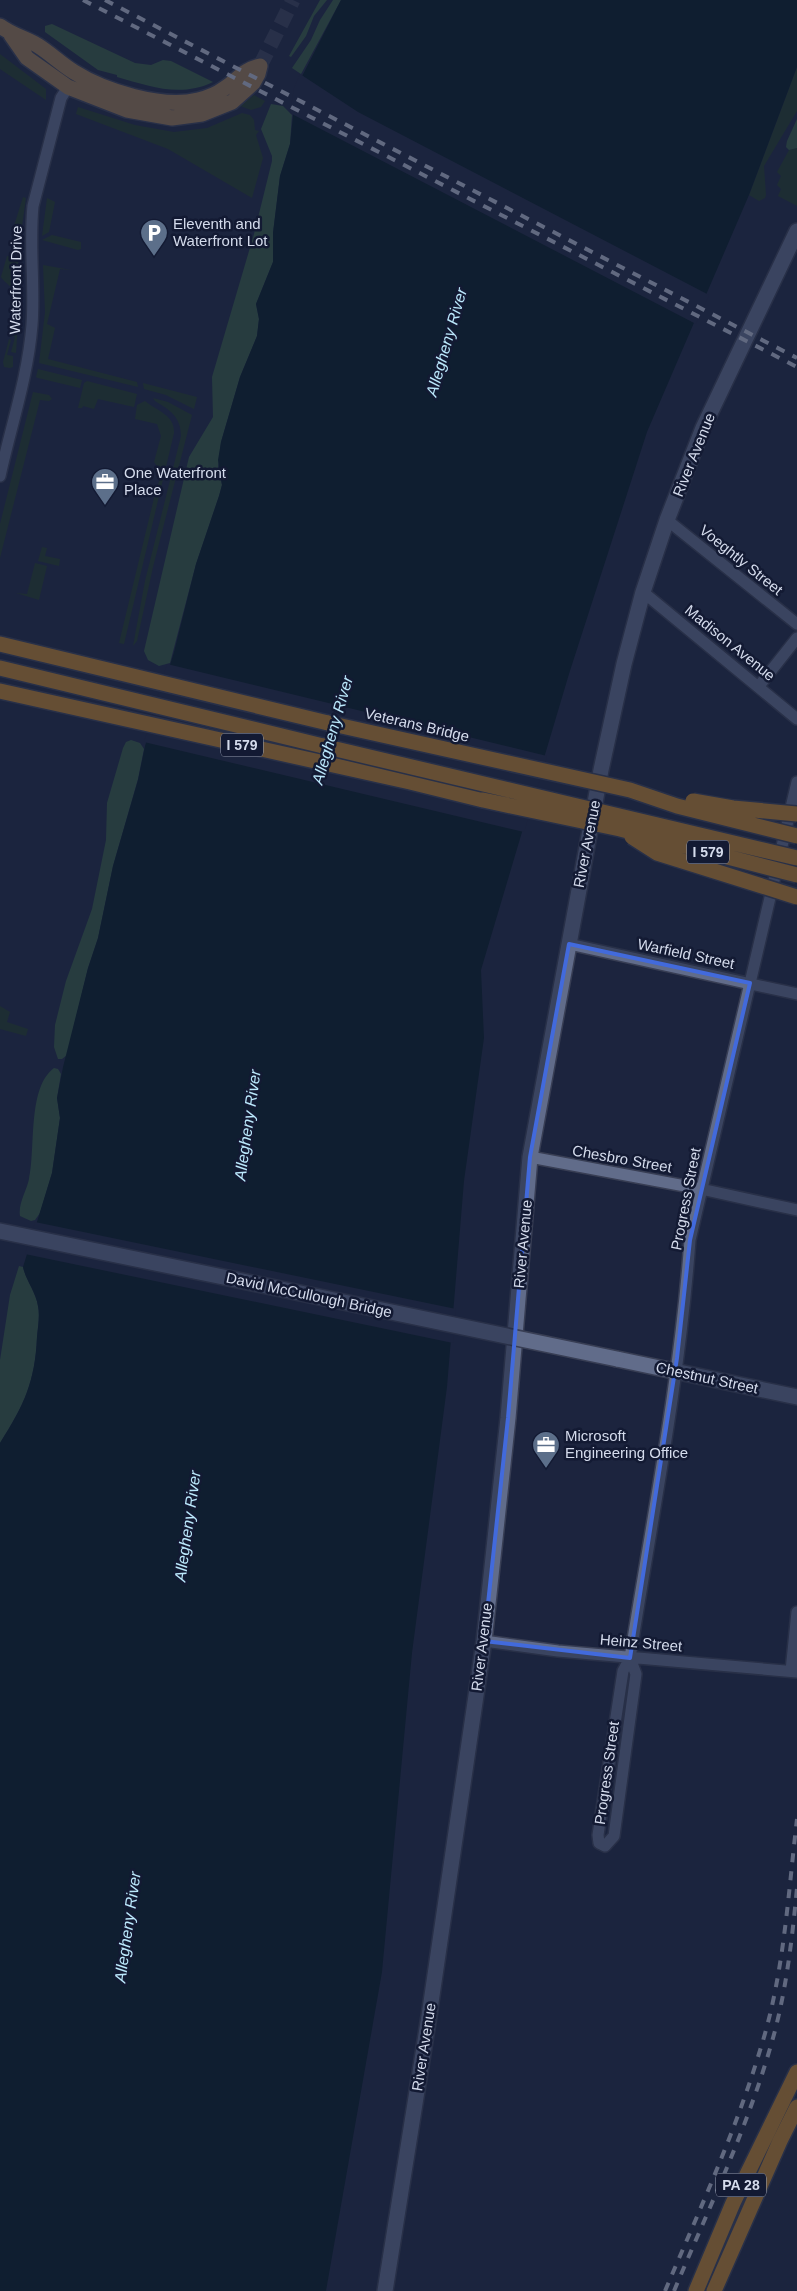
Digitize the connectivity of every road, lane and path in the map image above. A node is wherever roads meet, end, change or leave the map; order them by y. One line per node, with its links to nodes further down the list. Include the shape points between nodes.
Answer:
1 (5, 31): 2 (main road, via 27,58); 3 (main road, via 37,45 76,73)
2 (68, 87): 3 (main road, via 103,102); 5 (street, Waterfront Drive, via 61,98 34,206 30,341)
3 (152, 107): 3 (main road, via 172,118 192,117 215,110 247,90 260,66 249,68 224,89 207,98)
4 (797, 231): 6 (street, River Avenue, via 703,428)
5 (0, 476)
6 (667, 520): 7 (street, River Avenue); 8 (street, Voeghtly Street)
7 (643, 592): 12 (street, Madison Avenue); 23 (street, River Avenue, via 605,752)
8 (797, 624)
9 (797, 638): 12 (street)
10 (0, 644): 16 (highway, Veterans Bridge / I 579, bridge, via 328,723)
11 (0, 668): 20 (highway, bridge)
12 (759, 686): 14 (street, Madison Avenue)
13 (0, 691): 18 (highway, I 579, bridge)
14 (797, 719)
15 (797, 782): 24 (street, Progress Street)
16 (630, 790): 17 (highway, bridge, via 733,808); 19 (highway, Veterans Bridge / I 579, bridge, via 676,806)
17 (797, 814)
18 (620, 829): 21 (highway, I 579, bridge); 22 (highway, bridge, via 656,853)
19 (797, 836)
20 (797, 858)
21 (797, 876)
22 (797, 897)
23 (568, 944): 24 (street, Warfield Street); 26 (street, River Avenue)
24 (750, 983): 25 (street, Warfield Street); 27 (street, Progress Street)
25 (797, 994)
26 (530, 1157): 27 (street, Chesbro Street); 34 (street, River Avenue, via 508,1418)
27 (702, 1189): 28 (street, Chesbro Street); 31 (street, Progress Street, via 690,1240)
28 (797, 1210)
29 (0, 1231): 30 (street, David McCullough Bridge, bridge)
30 (617, 1359): 31 (street, Chestnut Street)
31 (675, 1372): 32 (street, Chestnut Street); 35 (street, Progress Street)
32 (797, 1397)
33 (797, 1612): 36 (street)
34 (484, 1641): 35 (street, Heinz Street); 41 (street, River Avenue)
35 (630, 1658): 35 (street, Progress Street, via 622,1671 598,1835 599,1843 605,1846 614,1836 635,1684 636,1674); 36 (street, Heinz Street)
36 (794, 1672)
37 (797, 2072): 42 (highway, PA 28, via 733,2203)
38 (797, 2108): 40 (highway, PA 28)
39 (797, 2116): 40 (highway)
40 (780, 2141): 43 (highway, PA 28)
41 (386, 2291)
42 (696, 2291)
43 (714, 2291)

